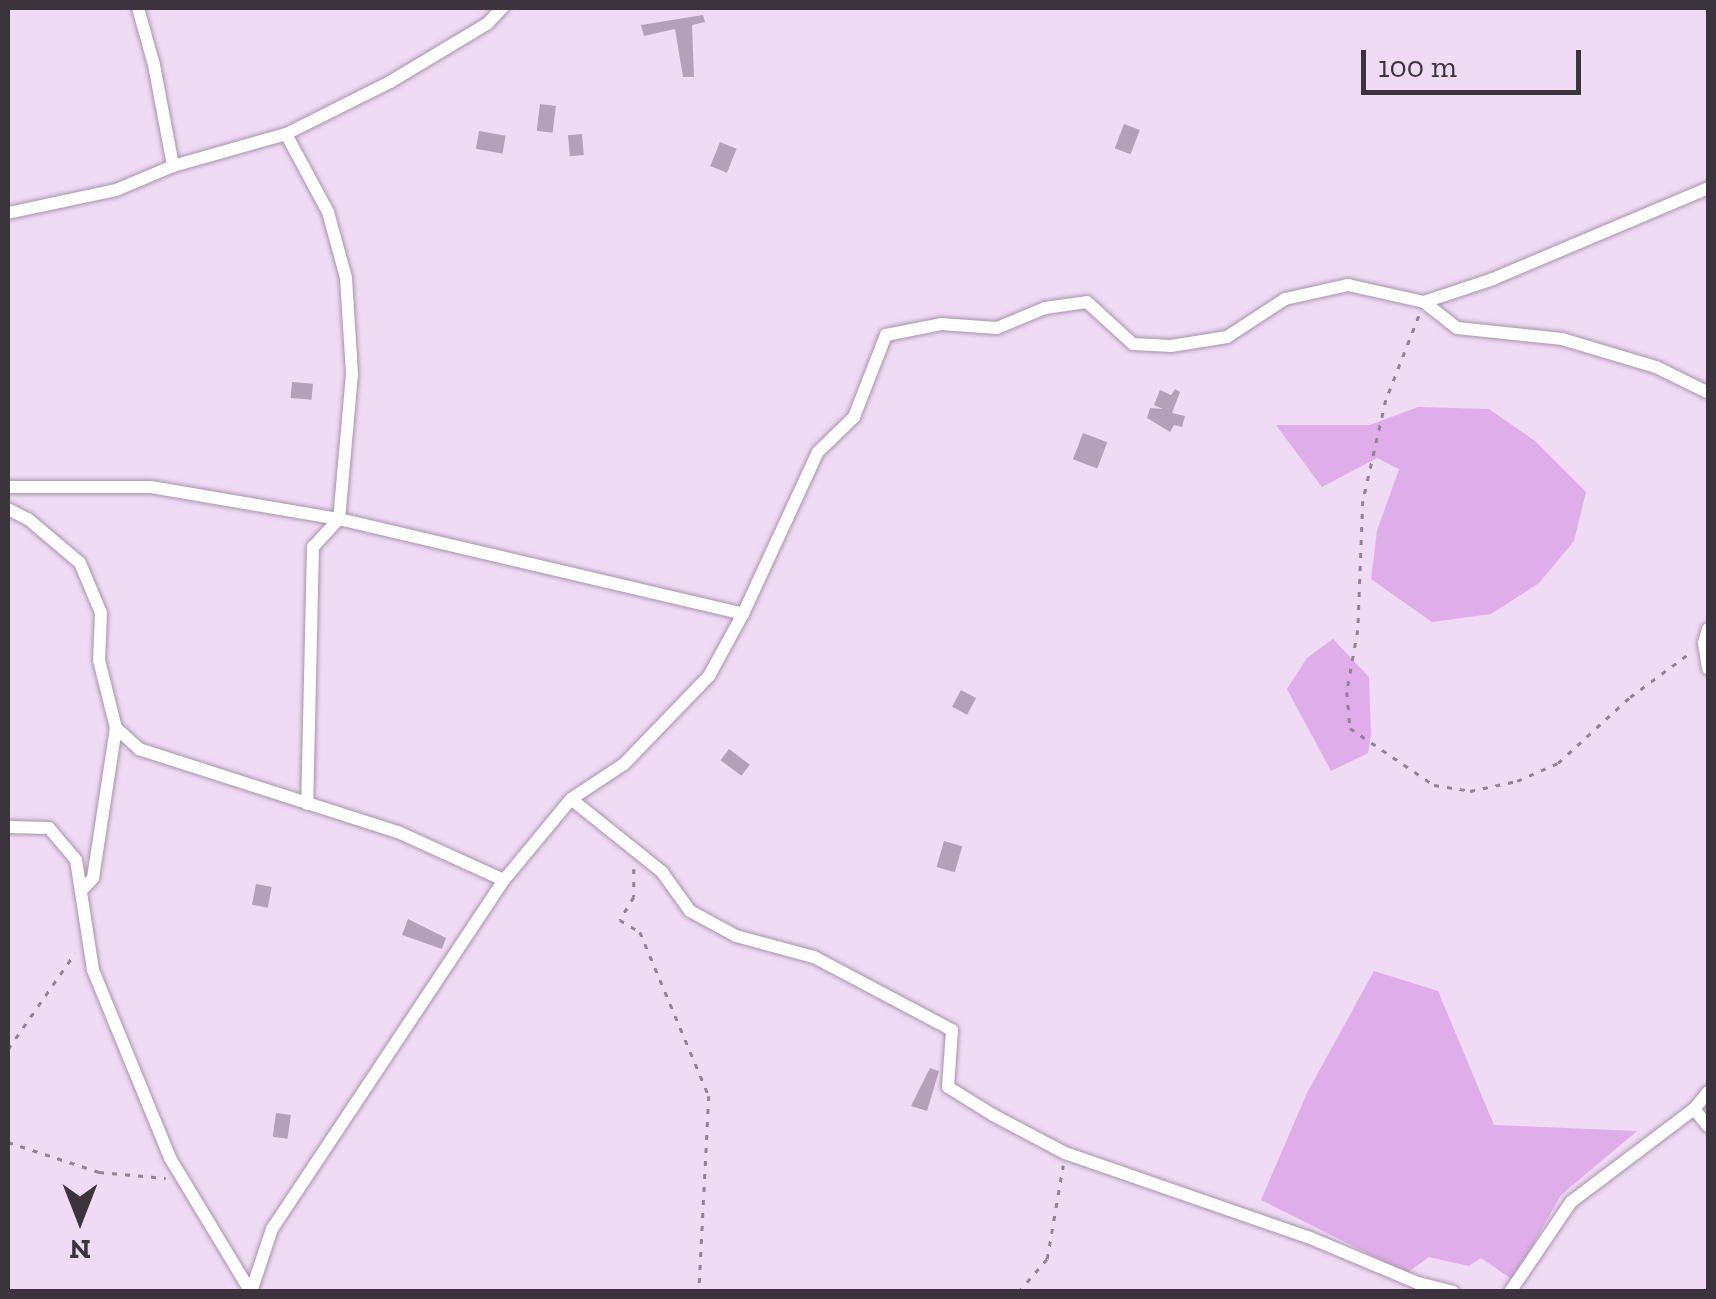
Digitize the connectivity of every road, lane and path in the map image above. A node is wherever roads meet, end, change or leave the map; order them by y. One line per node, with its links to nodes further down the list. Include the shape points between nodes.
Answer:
1 (138, 8): 4 (street)
2 (502, 8): 3 (street, via 390,82)
3 (286, 134): 4 (street); 11 (street, via 328,212 346,278 352,374)
4 (173, 166): 6 (street, via 116,190)
5 (1708, 188): 7 (street)
6 (8, 213)
7 (1424, 302): 8 (street, via 1457,328 1562,339 1656,366); 12 (street, via 1348,285 1285,299 1227,337 1171,346 1132,344 1086,302 1046,308 997,328 941,324 886,335 854,417 818,452); 13 (path, via 1386,400 1363,501 1358,630 1346,692 1350,728 1434,785 1470,790 1517,781 1558,764)
8 (1708, 392)
9 (8, 487): 11 (street, via 151,487)
10 (8, 509): 15 (street, via 80,563 101,614 99,660)
11 (339, 519): 12 (street); 17 (street, via 314,547)
12 (743, 614): 16 (street, via 708,676 624,764)
13 (1706, 636): 14 (street)
14 (1708, 669)
15 (116, 728): 17 (street, via 138,749); 21 (street, via 93,878)
16 (571, 799): 19 (street); 20 (street)
17 (307, 804): 20 (street, via 398,832)
18 (8, 827): 21 (street, via 48,828 76,860)
19 (635, 848): 28 (street, via 690,911 736,936 814,956 952,1030 948,1087); 31 (path, via 634,897 620,920 640,932 709,1096)
20 (504, 880): 30 (street, via 272,1230)
21 (81, 891): 22 (street)
22 (88, 935): 23 (path); 29 (street, via 93,970)
23 (8, 1049)
24 (1708, 1092): 25 (street)
25 (1694, 1109): 26 (street); 34 (street, via 1571,1202)
26 (1708, 1126)
27 (8, 1142): 29 (path, via 99,1172)
28 (1065, 1153): 32 (path, via 1047,1260); 33 (street)
29 (183, 1179): 30 (street)
30 (250, 1290)
31 (700, 1292)
32 (1018, 1292)
33 (1453, 1292)
34 (1510, 1292)

